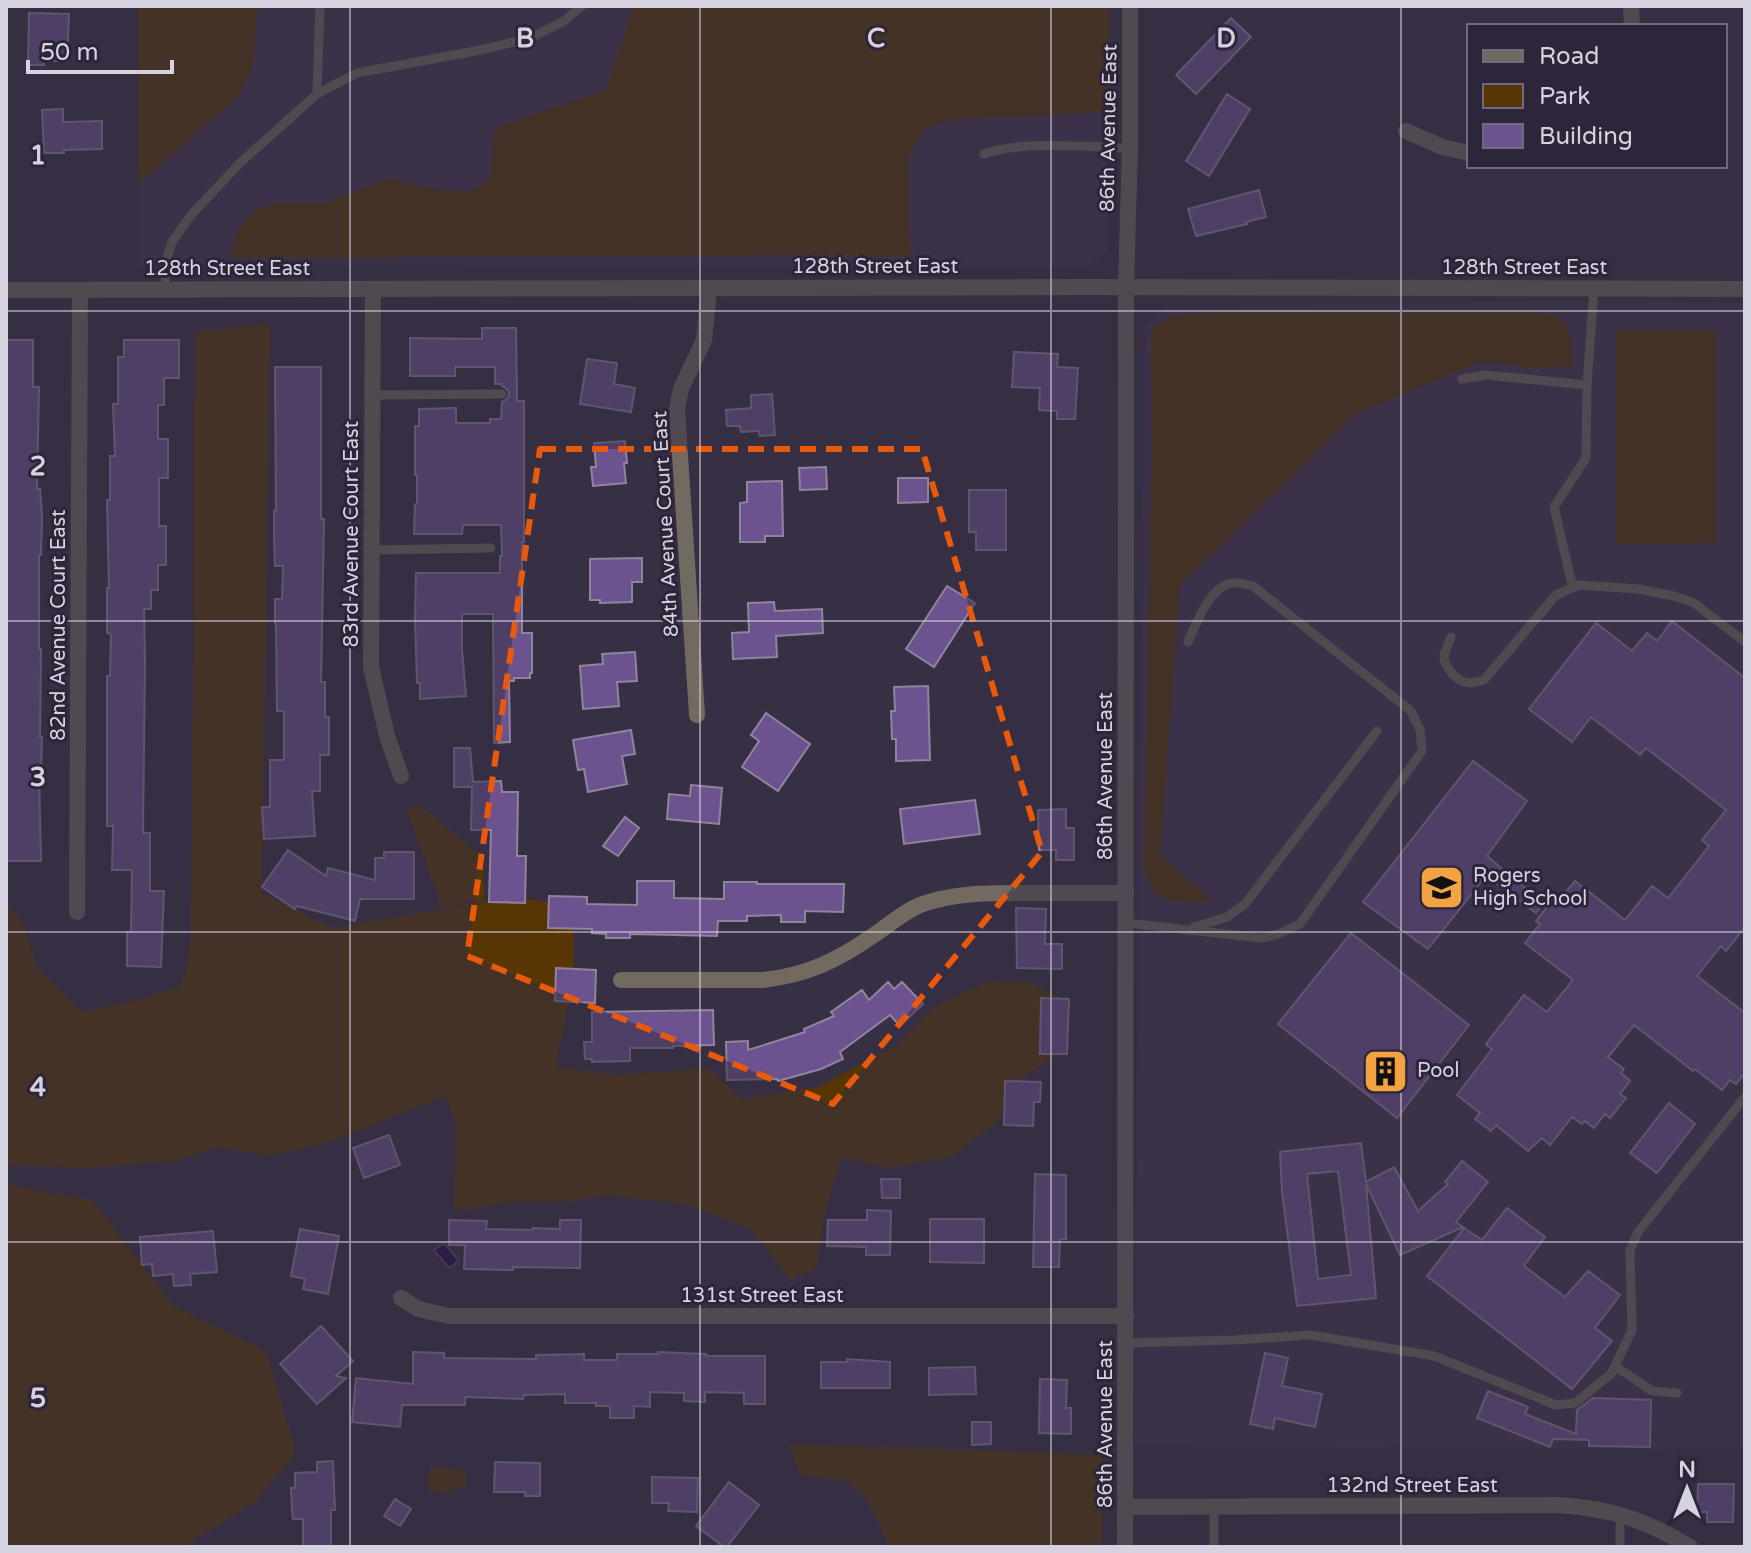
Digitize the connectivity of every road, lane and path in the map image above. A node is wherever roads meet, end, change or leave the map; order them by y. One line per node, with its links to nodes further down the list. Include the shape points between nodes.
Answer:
1 (320, 6): 4 (lane)
2 (582, 6): 4 (lane, via 530,38 357,73)
3 (1130, 6): 6 (street, 86th Avenue East)
4 (317, 94): 12 (lane, via 191,215 172,242)
5 (1406, 131): 7 (street)
6 (1130, 148): 8 (lane, via 1027,146); 9 (street, 86th Avenue East)
7 (1467, 153)
8 (984, 154)
9 (1126, 287): 10 (street, 128th Street East); 11 (street, 128th Street East); 30 (street, 86th Avenue East)
10 (709, 288): 13 (street, 128th Street East); 27 (street, 84th Avenue Court East, via 704,340 677,409)
11 (1594, 288): 14 (street, 128th Street East); 18 (lane)
12 (165, 289): 13 (street, 128th Street East); 16 (street, 128th Street East)
13 (373, 289): 20 (street, 83rd Avenue Court East)
14 (1745, 289)
15 (6, 290): 16 (street, 128th Street East)
16 (80, 290): 31 (street, 82nd Avenue Court East)
17 (1462, 379): 18 (lane, via 1485,375)
18 (1587, 385): 23 (lane, via 1586,458 1554,507)
19 (502, 394): 20 (lane)
20 (373, 395): 22 (street, 83rd Avenue Court East)
21 (491, 548): 22 (lane)
22 (372, 550): 29 (street, 83rd Avenue Court East, via 371,667)
23 (1573, 588): 24 (lane, via 1556,595 1484,680 1464,682 1445,664); 26 (lane, via 1638,589 1674,596 1694,603)
24 (1451, 637)
25 (1188, 642): 33 (lane, via 1202,609 1219,589 1233,582 1253,586 1411,711 1422,751 1300,924 1262,938)
26 (1745, 642)
27 (697, 715)
28 (1377, 731): 33 (lane, via 1245,904 1227,917)
29 (401, 776)
30 (1126, 893): 32 (street, 86th Avenue East); 34 (street, via 938,899 917,906 833,961 787,977)
31 (77, 912)
32 (1126, 923): 33 (lane); 37 (street, 86th Avenue East)
33 (1187, 929)
34 (621, 980)
35 (1745, 1097): 39 (lane, via 1638,1232 1630,1250 1632,1330)
36 (401, 1298): 37 (street, 131st Street East, via 418,1309 449,1316)
37 (1126, 1316): 38 (street, 86th Avenue East)
38 (1126, 1343): 39 (lane, via 1311,1335 1434,1356 1556,1405 1575,1403); 41 (street, 86th Avenue East)
39 (1615, 1366): 40 (lane, via 1652,1391)
40 (1677, 1393)
41 (1126, 1507): 42 (street, 132nd Street East); 44 (street, 86th Avenue East)
42 (1214, 1507): 43 (street, 132nd Street East, via 1559,1505); 45 (lane)
43 (1620, 1514): 46 (lane); 47 (street, 132nd Street East)
44 (1125, 1547)
45 (1214, 1547)
46 (1620, 1547)
47 (1690, 1547)

